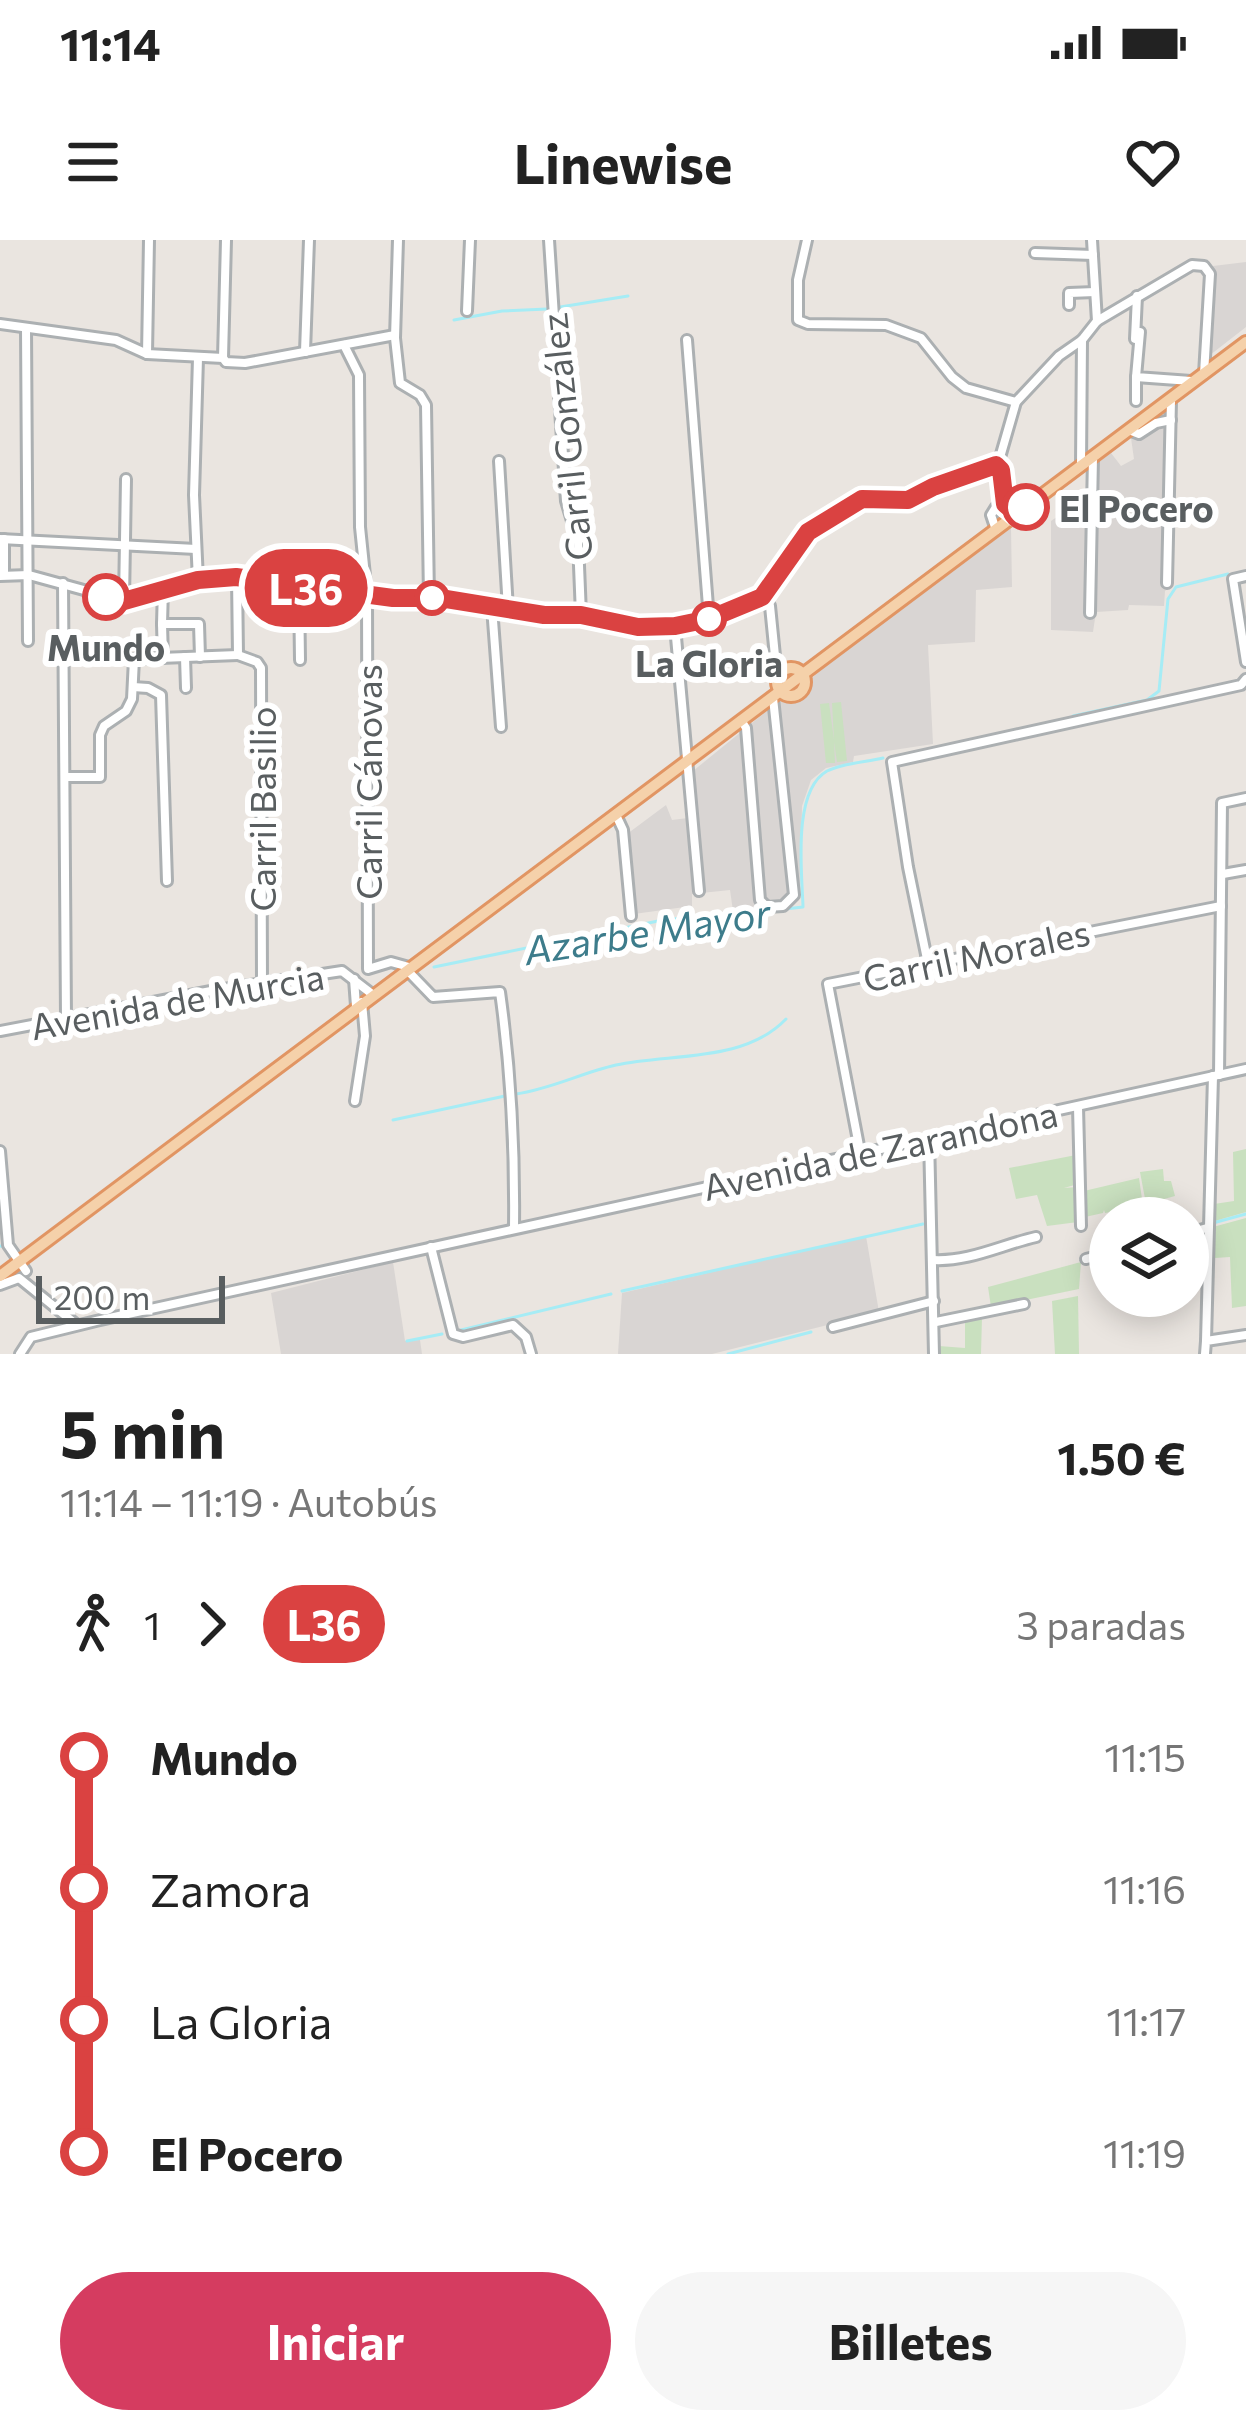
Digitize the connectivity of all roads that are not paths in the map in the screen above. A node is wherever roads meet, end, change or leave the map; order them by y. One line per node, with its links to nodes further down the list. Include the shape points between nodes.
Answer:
1 (149, 240): 25 (street)
2 (226, 240): 27 (street)
3 (309, 240): 24 (street)
4 (398, 240): 19 (street)
5 (470, 240): 14 (street)
6 (549, 240): 63 (street, Carril González)
7 (807, 240): 32 (street, via 798,320 886,325 921,338 966,388)
8 (1092, 240): 10 (street)
9 (1035, 254): 10 (street)
10 (1093, 255): 11 (street)
11 (1095, 292): 13 (street, via 1069,292); 15 (street)
12 (1137, 296): 15 (street); 28 (street); 29 (street, via 1192,265 1210,274)
13 (1069, 305)
14 (467, 311)
15 (1097, 321): 21 (street)
16 (0, 324): 17 (street)
17 (26, 328): 25 (street, via 116,340); 43 (street)
18 (1139, 332): 28 (street)
19 (395, 335): 23 (street); 58 (street, via 400,383 425,405)
20 (688, 340): 64 (street)
21 (1082, 340): 32 (street); 38 (street)
22 (1246, 342): 29 (main road)
23 (344, 345): 24 (street); 56 (street, Carril Cánovas, via 359,375)
24 (305, 353): 27 (street, via 244,363)
25 (147, 354): 26 (street)
26 (198, 358): 27 (street); 46 (street)
27 (223, 358)
28 (1134, 374): 29 (street); 31 (street)
29 (1198, 378): 30 (main road)
30 (1171, 398): 33 (street); 34 (main road)
31 (1136, 401)
32 (1016, 402): 37 (street)
33 (1171, 420): 34 (street, via 1139,434); 53 (street)
34 (1130, 430): 35 (main road)
35 (1093, 457): 38 (main road); 62 (street)
36 (500, 461): 61 (street)
37 (996, 465): 40 (street); 57 (street, via 908,500 862,499 808,532)
38 (1081, 466): 41 (main road)
39 (126, 479): 45 (street)
40 (1005, 504): 41 (street); 42 (street, via 991,515)
41 (1017, 514): 42 (main road)
42 (996, 530): 75 (main road)
43 (29, 538): 44 (street); 45 (street); 48 (street)
44 (2, 539): 47 (street)
45 (127, 548): 46 (street); 59 (street)
46 (196, 549): 51 (street)
47 (2, 575): 48 (street)
48 (29, 575): 52 (street); 67 (street)
49 (1246, 576): 73 (street, via 1232,579)
50 (236, 577): 51 (street); 55 (street); 68 (street, Carril Basilio)
51 (198, 580): 54 (street)
52 (63, 583): 59 (street); 83 (street)
53 (1167, 583)
54 (163, 588): 59 (street); 65 (street)
55 (299, 588): 56 (street); 72 (street)
56 (367, 595): 58 (street); 93 (street, Carril Cánovas, via 368,969 392,962)
57 (762, 597): 64 (street); 74 (street)
58 (429, 598): 60 (street)
59 (124, 601)
60 (492, 607): 61 (street); 81 (street)
61 (508, 609): 63 (street)
62 (1090, 613)
63 (581, 615): 66 (street)
64 (709, 619): 66 (street)
65 (162, 624): 70 (street, via 200,624); 71 (street)
66 (675, 626): 82 (street)
67 (28, 641)
68 (238, 655): 70 (street); 95 (street, Carril Basilio, via 261,668)
69 (185, 657): 70 (street); 71 (street); 78 (street)
70 (200, 657)
71 (163, 658): 77 (street, via 134,659)
72 (300, 660)
73 (1246, 662)
74 (780, 670): 75 (main road); 79 (main road)
75 (804, 673): 79 (main road)
76 (1246, 679): 92 (street, via 892,762)
77 (133, 687): 83 (street, via 126,711 100,735 100,777); 88 (street, via 161,695)
78 (186, 688)
79 (776, 694): 80 (main road); 80 (street, via 794,895 783,906 760,900)
80 (741, 720): 82 (main road)
81 (501, 727)
82 (685, 761): 85 (main road); 89 (street)
83 (65, 777): 97 (street)
84 (1246, 799): 87 (street, via 1222,803)
85 (615, 814): 91 (street); 93 (main road)
86 (1246, 870): 87 (street)
87 (1223, 874): 90 (street)
88 (167, 881)
89 (699, 891)
90 (1220, 906): 92 (street, Carril Morales); 100 (street)
91 (631, 916)
92 (928, 964): 105 (street, Carril Morales, via 828,984)
93 (408, 968): 96 (main road); 108 (street, via 434,998 500,992 513,1085)
94 (353, 978): 95 (street, Avenida de Murcia, via 342,971); 96 (street, Avenida de Murcia); 96 (street, Avenida de Murcia)
95 (262, 983): 97 (street, Avenida de Murcia)
96 (363, 1001): 101 (street); 114 (main road)
97 (66, 1018): 98 (street, Avenida de Murcia)
98 (0, 1031)
99 (1246, 1069): 100 (street, Avenida de Zarandona)
100 (1216, 1076): 102 (street, Avenida de Zarandona); 106 (street)
101 (355, 1101)
102 (1078, 1108): 103 (street, Avenida de Zarandona); 107 (street)
103 (929, 1137): 105 (street, Avenida de Zarandona); 113 (street)
104 (0, 1151): 114 (street, via 8,1245)
105 (860, 1151): 108 (street, Avenida de Zarandona)
106 (1209, 1209)
107 (1082, 1226)
108 (514, 1228): 110 (street, Avenida de Zarandona)
109 (1036, 1237): 113 (street, via 964,1261)
110 (430, 1246): 120 (street, Avenida de Zarandona); 125 (street, via 453,1334 513,1325)
111 (1089, 1258): 112 (street)
112 (1086, 1259)
113 (932, 1260): 116 (street)
114 (20, 1268): 115 (main road); 120 (street)
115 (0, 1280)
116 (934, 1301): 119 (street); 121 (street)
117 (1024, 1304): 119 (street)
118 (1206, 1317): 123 (street)
119 (936, 1322): 126 (street)
120 (79, 1326): 124 (street, Avenida de Zarandona, via 31,1337)
121 (832, 1327)
122 (1246, 1335): 123 (street)
123 (1206, 1341): 127 (street)
124 (20, 1354)
125 (531, 1354)
126 (934, 1354)
127 (1205, 1354)

